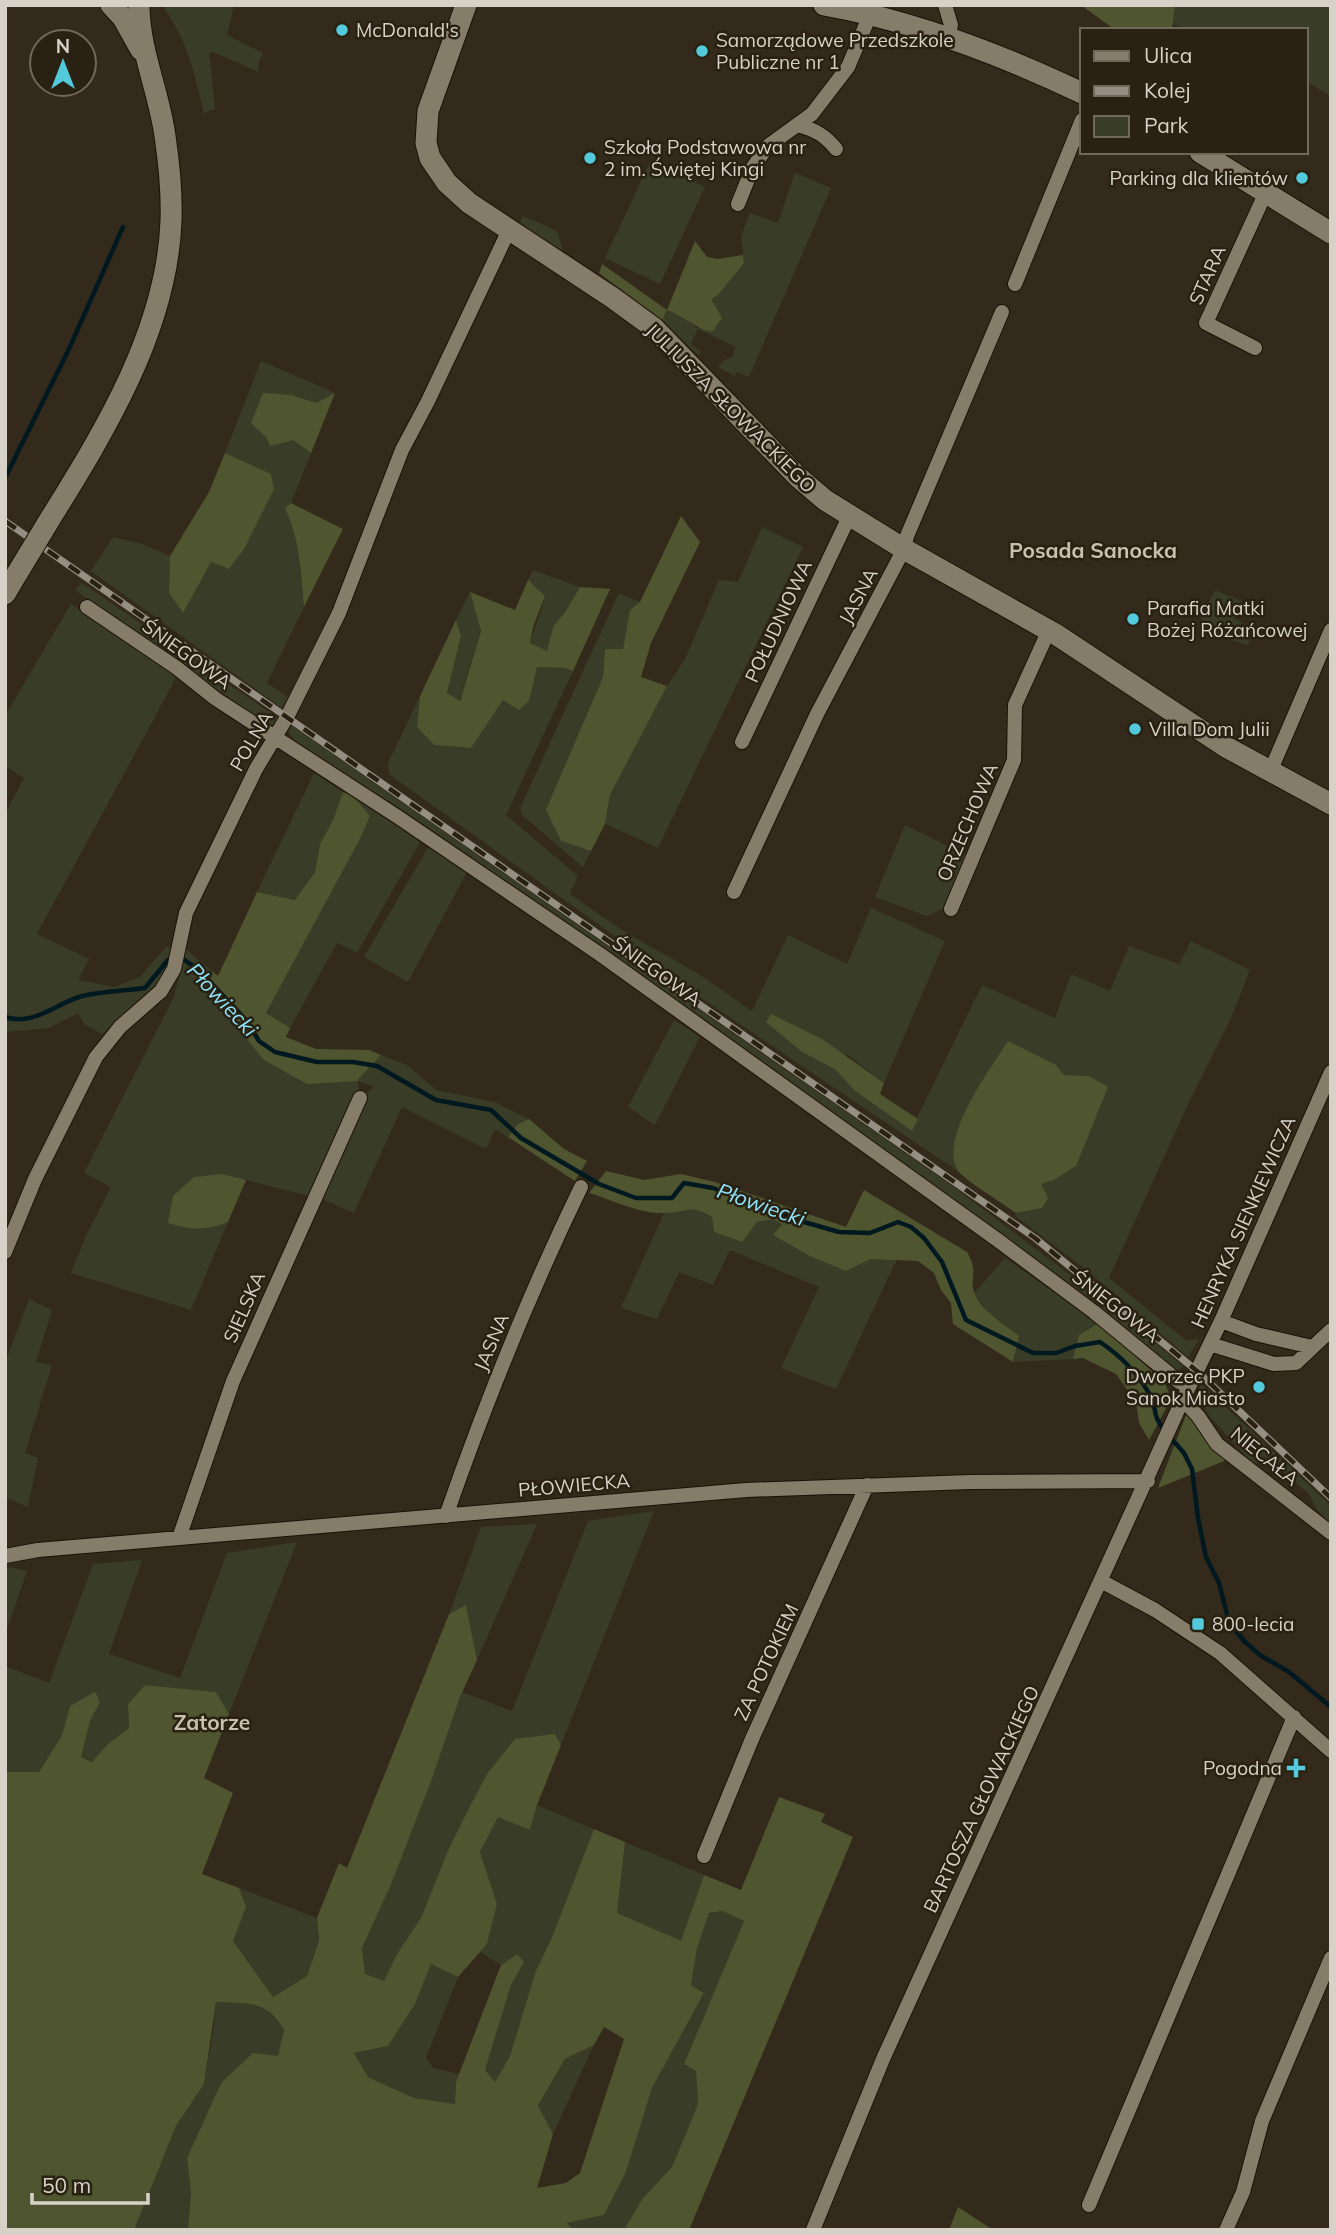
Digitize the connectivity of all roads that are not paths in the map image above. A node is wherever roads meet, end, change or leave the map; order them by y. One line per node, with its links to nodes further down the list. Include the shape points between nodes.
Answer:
1 (111, 5): 8 (street)
2 (139, 5): 8 (street)
3 (466, 5): 16 (street, JULIUSZA SŁOWACKIEGO, via 428,111 426,143 429,158 447,183)
4 (824, 5): 6 (street)
5 (945, 5): 7 (street, via 951,25)
6 (870, 15): 7 (street); 10 (street, via 848,67)
7 (948, 37): 9 (street)
8 (148, 61): 23 (street, bridge, via 166,137 172,219 161,290 147,337 102,432)
9 (1080, 92)
10 (798, 125): 12 (street, via 819,132); 15 (street, via 760,157)
11 (1080, 125): 18 (street)
12 (836, 149)
13 (1203, 154): 14 (street)
14 (1266, 192): 17 (street); 20 (street, STARA, via 1206,323)
15 (738, 204)
16 (509, 230): 21 (street, JULIUSZA SŁOWACKIEGO, via 654,328 798,477); 27 (street, POLNA, via 402,450 339,613)
17 (1331, 233)
18 (1015, 284)
19 (1002, 312): 22 (street, JASNA)
20 (1255, 348)
21 (849, 517): 22 (street, JULIUSZA SŁOWACKIEGO); 28 (street, POŁUDNIOWA)
22 (904, 549): 26 (street, JULIUSZA SŁOWACKIEGO); 31 (street, JASNA, via 817,714)
23 (5, 594)
24 (87, 607): 27 (street, ŚNIEGOWA)
25 (1331, 630): 29 (street)
26 (1049, 631): 29 (street, JULIUSZA SŁOWACKIEGO); 32 (street, ORZECHOWA, via 1015,705 1014,760)
27 (274, 738): 36 (street, POLNA, via 186,913 174,969 161,991 120,1027 96,1056 35,1179); 41 (street, ŚNIEGOWA, via 612,963 999,1241 1178,1381)
28 (742, 741)
29 (1270, 772): 30 (street, JULIUSZA SŁOWACKIEGO)
30 (1331, 804)
31 (734, 892)
32 (951, 909)
33 (1331, 1072): 37 (street, HENRYKA SIENKIEWICZA)
34 (360, 1097): 46 (street, SIELSKA, via 233,1381)
35 (581, 1187): 44 (street, JASNA, via 548,1254)
36 (5, 1252)
37 (1221, 1321): 39 (street, HENRYKA SIENKIEWICZA); 40 (street, via 1256,1335)
38 (1331, 1329): 40 (street)
39 (1210, 1344): 40 (street, via 1273,1364 1296,1363); 41 (street, HENRYKA SIENKIEWICZA)
40 (1312, 1347)
41 (1183, 1400): 42 (street, BARTOSZA GŁOWACKIEGO); 45 (street, NIECAŁA, via 1217,1444)
42 (1148, 1481): 43 (street, PŁOWIECKA); 48 (street, BARTOSZA GŁOWACKIEGO)
43 (867, 1485): 44 (street, PŁOWIECKA, via 746,1490); 51 (street, ZA POTOKIEM, via 752,1739)
44 (446, 1516): 46 (street, PŁOWIECKA)
45 (1331, 1533)
46 (179, 1538): 47 (street, PŁOWIECKA)
47 (5, 1556)
48 (1101, 1581): 49 (street, via 1220,1653); 54 (street, BARTOSZA GŁOWACKIEGO, via 883,2059)
49 (1294, 1717): 50 (street); 53 (street)
50 (1331, 1751)
51 (705, 1856)
52 (1331, 1958): 55 (street, via 1262,2121 1247,2181)
53 (1089, 2205)
54 (813, 2230)
55 (1226, 2230)

